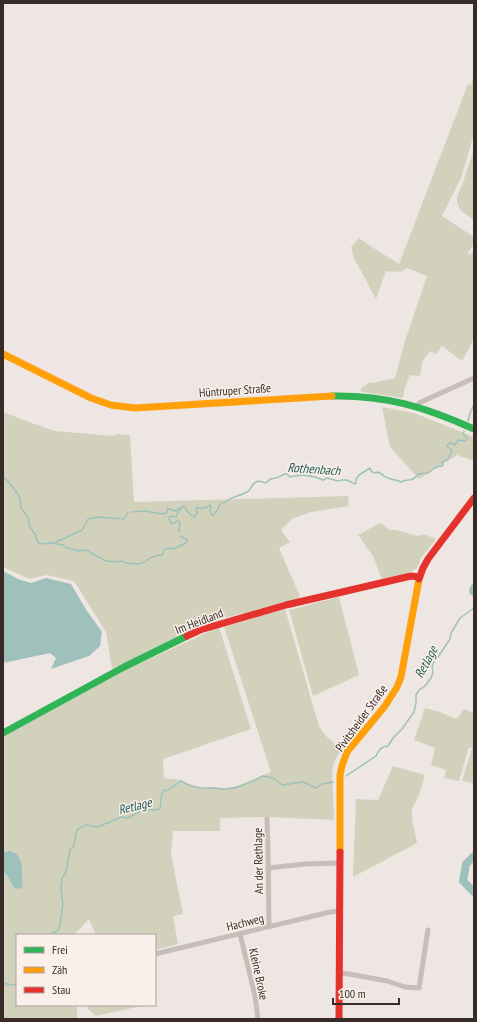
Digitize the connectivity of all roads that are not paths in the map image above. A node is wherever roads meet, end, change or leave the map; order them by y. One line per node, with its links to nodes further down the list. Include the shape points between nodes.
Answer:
1 (3, 354): 3 (street, Hüntruper Straße, via 80,393 111,405 135,408 337,396 378,399)
2 (474, 378): 3 (street, via 419,403)
3 (418, 407): 4 (street, Hüntruper Straße)
4 (474, 429)
5 (474, 498): 6 (street, Pivitsheider Straße, via 428,559)
6 (419, 577): 7 (street, Im Heidland, via 411,576 286,606 200,630 124,667); 9 (street, Pivitsheider Straße, via 396,689 391,699 347,752 344,760 340,775)
7 (3, 733)
8 (267, 819): 10 (street, An der Rethlage)
9 (340, 863): 10 (street); 11 (street, Pivitsheider Straße)
10 (268, 868): 12 (street, An der Rethlage)
11 (340, 911): 12 (street, Hachweg); 16 (street, Pivitsheider Straße)
12 (269, 926): 14 (street, Hachweg)
13 (428, 930): 16 (street, via 419,988)
14 (240, 934): 15 (street, Hachweg); 17 (street, Kleine Broke)
15 (156, 954)
16 (339, 973): 18 (street, Pivitsheider Straße)
17 (258, 1019)
18 (339, 1019)

